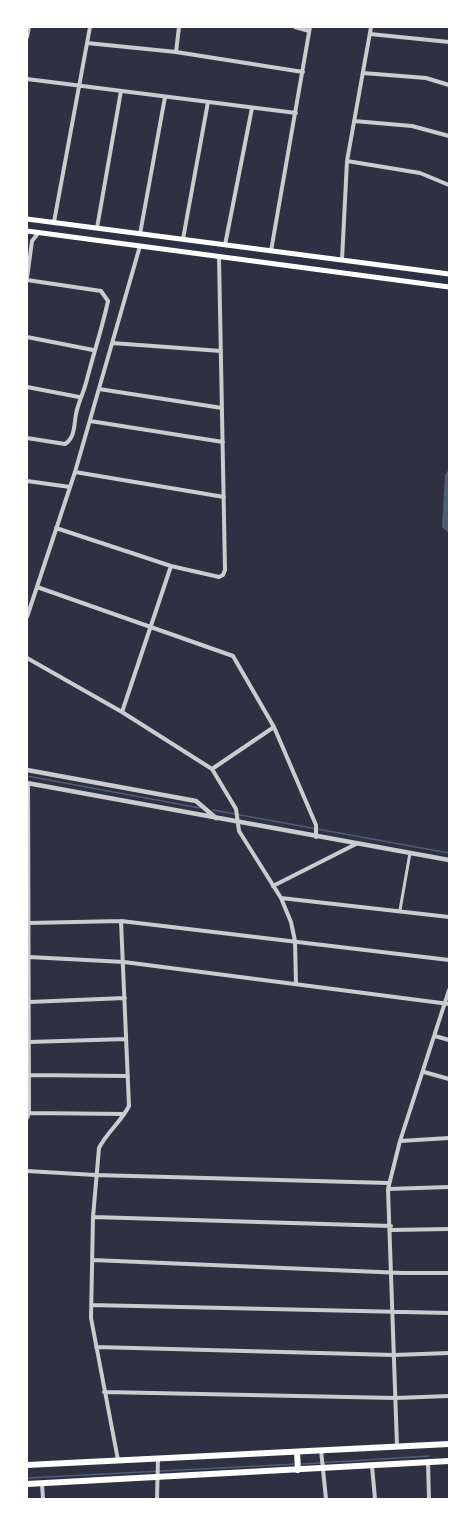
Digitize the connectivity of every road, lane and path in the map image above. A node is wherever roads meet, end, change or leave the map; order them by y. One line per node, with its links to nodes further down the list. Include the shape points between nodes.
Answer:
1 (29, 27): 8 (street)
2 (90, 27): 10 (street)
3 (179, 27): 11 (street)
4 (295, 27): 6 (street)
5 (371, 27): 7 (street)
6 (310, 29): 12 (street)
7 (370, 34): 9 (street); 13 (street)
8 (27, 36)
9 (449, 42)
10 (87, 43): 11 (street); 16 (street)
11 (176, 52): 12 (street)
12 (303, 72): 21 (street)
13 (363, 73): 15 (street, via 426,78); 22 (street)
14 (27, 80): 16 (street)
15 (449, 85)
16 (79, 86): 17 (street); 27 (street)
17 (122, 92): 18 (street); 28 (street)
18 (165, 97): 19 (street); 31 (street)
19 (208, 102): 20 (street); 32 (street)
20 (252, 108): 21 (street); 33 (street)
21 (296, 113): 35 (street)
22 (354, 121): 23 (street, via 412,126); 24 (street)
23 (449, 136)
24 (348, 161): 25 (street, via 420,173); 38 (street)
25 (449, 186)
26 (27, 219): 27 (main road)
27 (54, 222): 28 (main road)
28 (97, 228): 31 (main road)
29 (27, 231): 30 (main road)
30 (39, 232): 34 (main road); 41 (street, via 32,241)
31 (140, 234): 32 (main road)
32 (183, 239): 33 (main road)
33 (225, 245): 35 (main road)
34 (140, 246): 37 (main road); 44 (street)
35 (271, 251): 36 (main road)
36 (307, 256): 38 (main road); 39 (main road)
37 (219, 257): 39 (main road); 46 (street)
38 (342, 260): 40 (main road)
39 (305, 269): 42 (main road)
40 (449, 274)
41 (27, 279): 45 (street, via 105,294 108,301)
42 (449, 287)
43 (27, 337): 45 (street)
44 (112, 343): 46 (street); 48 (street)
45 (93, 350): 49 (street)
46 (221, 351): 50 (street)
47 (27, 387): 49 (street)
48 (99, 389): 50 (street); 51 (street)
49 (79, 397): 52 (street, via 69,442)
50 (222, 408): 53 (street)
51 (90, 421): 53 (street); 54 (street)
52 (27, 438)
53 (223, 442): 57 (street)
54 (75, 472): 56 (street); 57 (street)
55 (27, 481): 56 (street)
56 (70, 487): 58 (street)
57 (224, 497): 59 (street, via 223,575)
58 (56, 528): 59 (street); 60 (street)
59 (171, 566): 62 (street)
60 (37, 587): 61 (street); 62 (street)
61 (27, 617)
62 (151, 625): 64 (street); 65 (street, via 233,656)
63 (27, 658): 64 (street)
64 (122, 712): 66 (street)
65 (274, 727): 66 (street); 71 (street)
66 (212, 769): 69 (street)
67 (27, 770): 70 (street, via 196,801)
68 (27, 783): 70 (street); 80 (street)
69 (238, 818): 70 (street); 71 (street); 75 (street, via 239,831)
70 (217, 819)
71 (316, 831): 72 (street)
72 (356, 844): 73 (street); 75 (street)
73 (410, 854): 74 (street); 77 (street)
74 (449, 861)
75 (273, 886): 76 (street)
76 (281, 898): 77 (street); 82 (street)
77 (400, 910): 78 (street)
78 (449, 917)
79 (121, 921): 80 (street); 82 (street); 85 (street)
80 (29, 923): 81 (street)
81 (28, 940): 83 (street)
82 (295, 941): 84 (street); 87 (street)
83 (29, 957): 85 (street); 86 (street)
84 (449, 960)
85 (124, 962): 87 (street); 89 (street)
86 (28, 984): 90 (street)
87 (296, 984): 91 (street)
88 (449, 990): 91 (street)
89 (125, 998): 90 (street); 94 (street)
90 (29, 1002): 92 (street)
91 (447, 1003): 93 (street)
92 (28, 1026): 96 (street)
93 (435, 1036): 95 (street); 98 (street)
94 (126, 1039): 96 (street); 99 (street)
95 (449, 1040)
96 (29, 1042): 97 (street)
97 (28, 1072): 99 (street); 101 (street)
98 (424, 1072): 100 (street); 105 (street)
99 (128, 1076): 102 (street, via 129,1106)
100 (449, 1079)
101 (28, 1113): 102 (street); 103 (street)
102 (125, 1114): 107 (street, via 99,1148)
103 (27, 1118)
104 (449, 1138): 105 (street)
105 (400, 1141): 108 (street)
106 (27, 1170): 107 (street)
107 (95, 1175): 108 (street); 111 (street)
108 (389, 1183): 110 (street)
109 (449, 1187): 110 (street)
110 (388, 1190): 112 (street)
111 (93, 1217): 112 (street); 114 (street)
112 (391, 1228): 113 (street); 115 (street)
113 (449, 1229)
114 (92, 1260): 115 (street); 117 (street)
115 (391, 1271): 116 (street); 118 (street)
116 (449, 1273)
117 (91, 1305): 118 (street); 120 (street)
118 (393, 1312): 119 (street); 122 (street)
119 (449, 1313)
120 (96, 1347): 122 (street); 123 (street)
121 (449, 1353): 122 (street)
122 (394, 1355): 125 (street)
123 (104, 1392): 125 (street); 130 (street)
124 (449, 1395): 125 (street)
125 (395, 1398): 127 (street)
126 (449, 1444): 127 (main road)
127 (397, 1446): 128 (main road)
128 (321, 1453): 129 (main road); 136 (street)
129 (297, 1454): 132 (main road); 137 (main road)
130 (118, 1460): 132 (main road); 134 (main road)
131 (449, 1461): 133 (main road)
132 (158, 1462): 138 (street)
133 (428, 1463): 135 (main road); 145 (street)
134 (27, 1465)
135 (372, 1466): 136 (main road); 144 (street)
136 (322, 1468): 137 (main road); 143 (street)
137 (298, 1469): 138 (main road)
138 (157, 1475): 139 (main road); 142 (street)
139 (42, 1483): 140 (main road); 141 (street)
140 (27, 1484)
141 (43, 1499)
142 (157, 1499)
143 (326, 1499)
144 (375, 1499)
145 (429, 1499)

